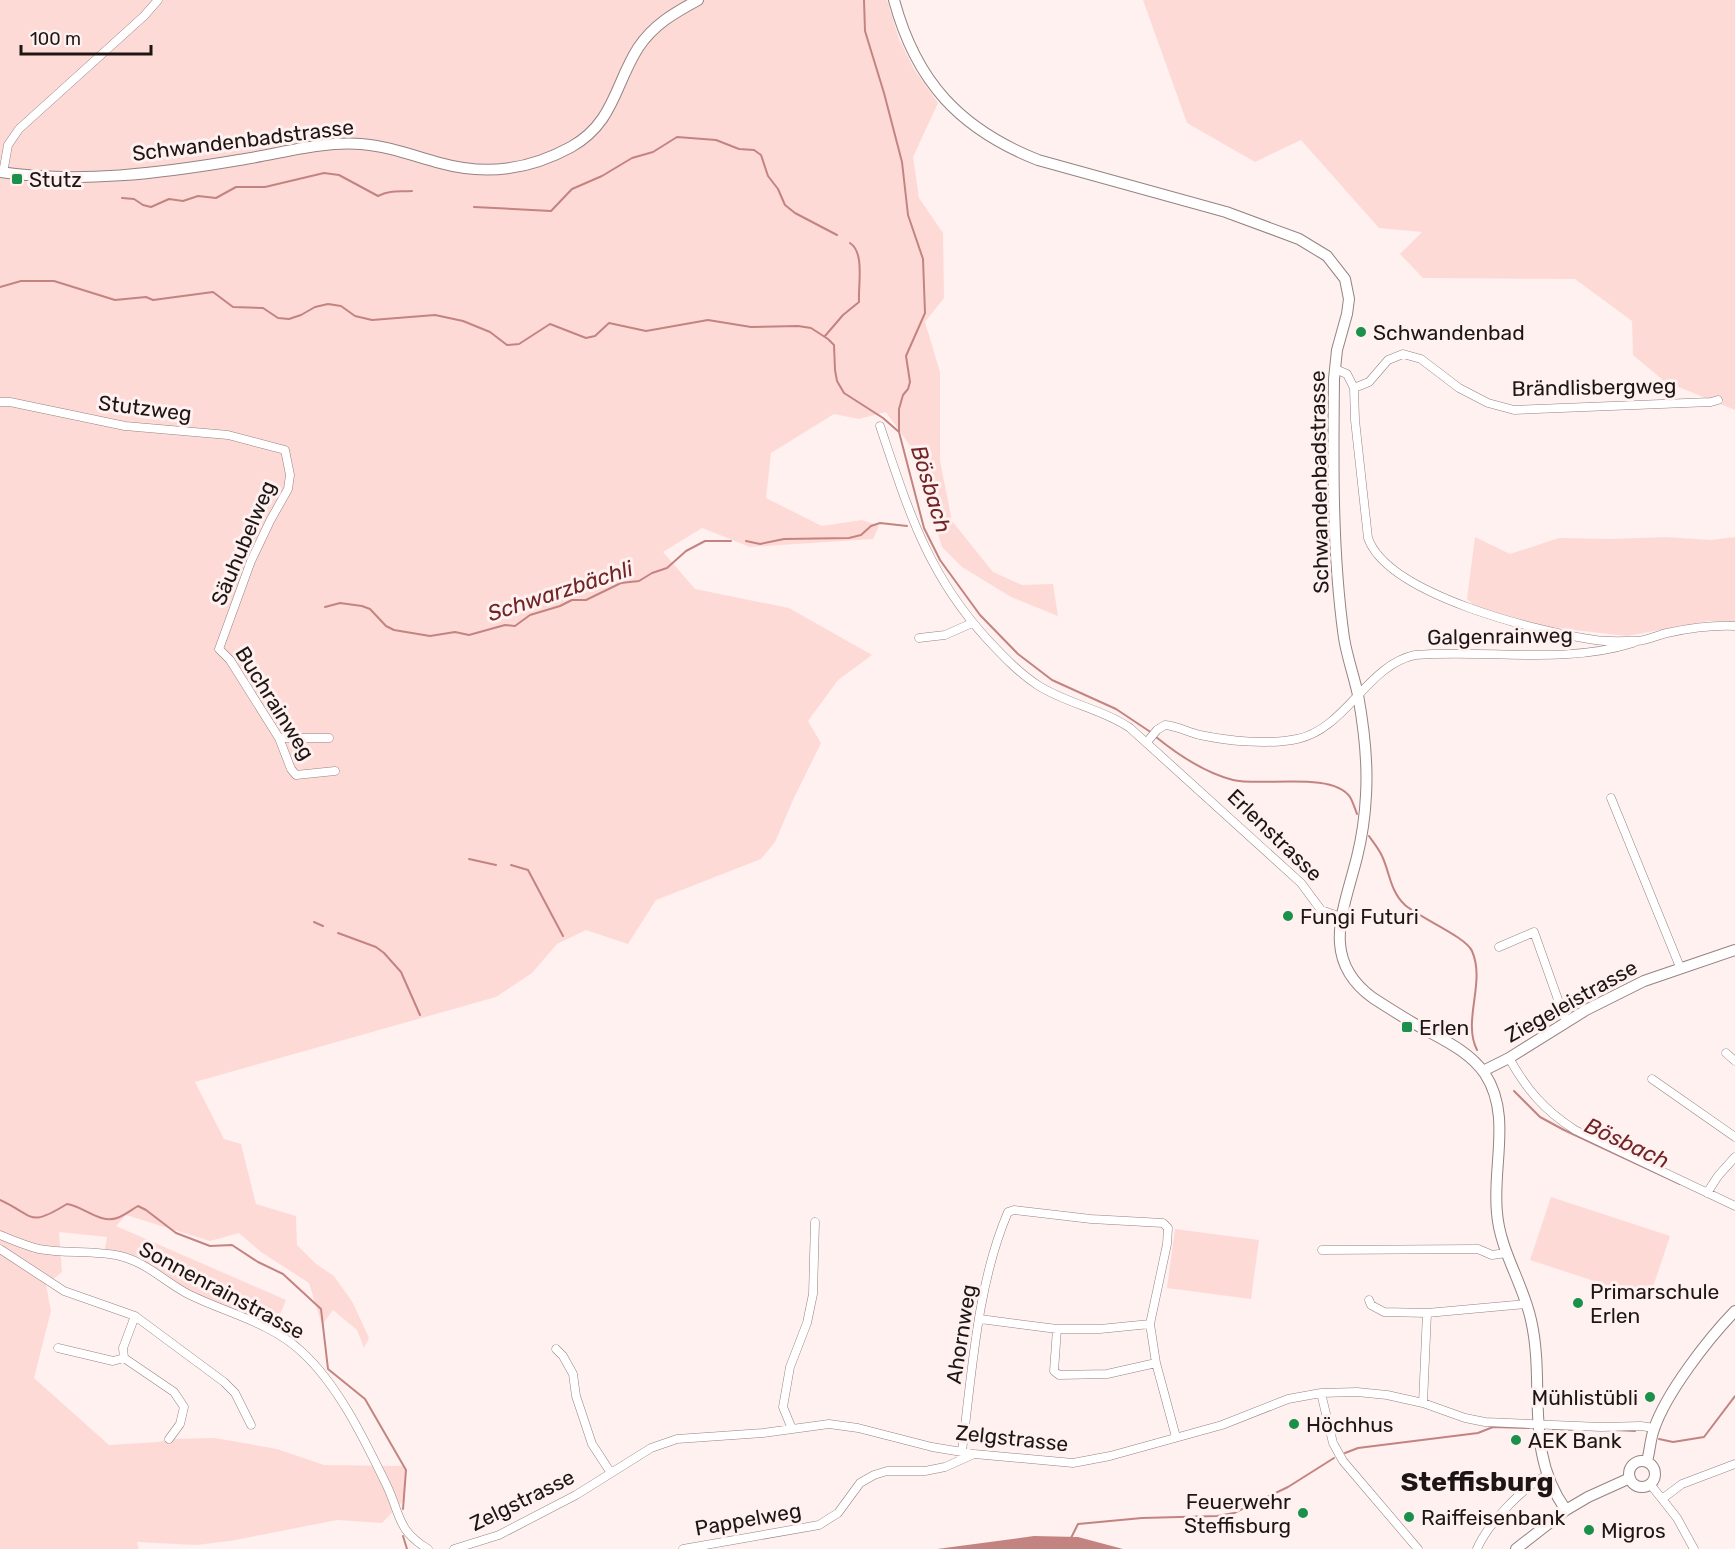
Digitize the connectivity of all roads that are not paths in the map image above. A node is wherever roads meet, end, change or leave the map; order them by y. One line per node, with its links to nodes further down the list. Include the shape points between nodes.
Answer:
1 (158, 0): 4 (street, via 20,129 8,145)
2 (698, 0): 4 (street, Schwandenbadstrasse, via 650,32 636,52 615,99 585,138 560,153 516,169 464,169 381,147 347,144 143,173 81,177)
3 (894, 0): 5 (street, Schwandenbadstrasse, via 907,41 926,74 955,109 987,135 1038,160 1259,223 1299,239 1327,256 1345,279 1349,299)
4 (2, 173)
5 (1335, 369): 6 (street, via 1347,374); 16 (street, Schwandenbadstrasse, via 1337,563 1344,639)
6 (1354, 388): 7 (street, Brändlisbergweg, via 1369,382 1388,360 1403,354 1421,359 1459,388 1488,403 1514,410); 14 (street, via 1366,527 1371,545 1382,560 1400,575 1477,611 1596,640)
7 (1718, 400)
8 (0, 402): 10 (street, Stutzweg, via 125,426 228,435)
9 (880, 426): 11 (street, Erlenstrasse, via 917,532 935,568)
10 (285, 450): 15 (street, Säuhubelweg, via 290,475 288,489 251,561)
11 (972, 622): 13 (street, via 945,635); 19 (street, Erlenstrasse, via 1028,678 1051,693 1119,721)
12 (1735, 626): 14 (street, Galgenrainweg, via 1705,625)
13 (919, 638)
14 (1640, 641): 16 (street, Galgenrainweg, via 1607,651 1415,655 1391,666)
15 (219, 649): 17 (street, Buchrainweg)
16 (1358, 696): 19 (street, Galgenrainweg, via 1323,728 1296,740 1236,741 1168,725 1161,726); 22 (street, Schwandenbadstrasse, via 1367,764 1366,797)
17 (279, 738): 18 (street); 20 (street, Buchrainweg, via 296,774)
18 (329, 738)
19 (1149, 740): 22 (street, Erlenstrasse, via 1302,883 1321,910)
20 (335, 771)
21 (1611, 798): 25 (street)
22 (1341, 917): 30 (street, via 1339,949 1355,982 1373,998 1467,1055)
23 (1499, 948): 26 (street, via 1534,932)
24 (1735, 950): 25 (street, Ziegeleistrasse)
25 (1680, 967): 26 (street, Ziegeleistrasse, via 1647,979)
26 (1566, 1022): 28 (street, Ziegeleistrasse)
27 (1726, 1053): 29 (street)
28 (1509, 1058): 30 (street, Ziegeleistrasse); 34 (street, via 1531,1093 1558,1119)
29 (1735, 1061)
30 (1483, 1071): 40 (street, via 1498,1114 1496,1206)
31 (1652, 1079): 32 (street)
32 (1735, 1137)
33 (1735, 1157): 34 (street)
34 (1707, 1193): 35 (street)
35 (1735, 1206)
36 (815, 1222): 58 (street, via 813,1294 807,1323 789,1367 783,1407)
37 (0, 1235): 71 (street, Sonnenrainstrasse, via 40,1249 127,1258 188,1294 289,1341 315,1366 344,1405 388,1488 402,1524 409,1536)
38 (0, 1249): 45 (street, via 64,1291)
39 (1322, 1251): 40 (street, via 1478,1249 1492,1255)
40 (1506, 1253): 42 (street)
41 (1369, 1300): 44 (street, via 1384,1312)
42 (1527, 1304): 44 (street); 55 (street, via 1535,1349)
43 (1735, 1311): 57 (street, via 1697,1357)
44 (1427, 1313): 54 (street)
45 (135, 1316): 51 (street, via 123,1348); 56 (street, via 225,1382 235,1393)
46 (980, 1319): 47 (street, Ahornweg, via 1003,1224 1008,1212 1014,1210 1163,1223 1168,1228 1167,1244); 48 (street); 61 (street, Ahornweg)
47 (1150, 1324): 48 (street); 52 (street)
48 (1057, 1329): 52 (street, via 1054,1371 1059,1375 1107,1374)
49 (58, 1348): 51 (street, via 113,1361)
50 (556, 1349): 65 (street, via 573,1374 592,1444)
51 (124, 1358): 60 (street, via 181,1400 184,1415)
52 (1156, 1363): 59 (street)
53 (1321, 1393): 54 (street, Zelgstrasse, via 1371,1393); 59 (street, Zelgstrasse, via 1288,1399 1222,1425); 74 (street, via 1333,1443 1343,1461)
54 (1423, 1403): 55 (street, Zelgstrasse, via 1478,1421)
55 (1537, 1424): 57 (street, Zelgstrasse); 66 (street)
56 (250, 1425)
57 (1654, 1428): 63 (street)
58 (792, 1429): 61 (street, Zelgstrasse, via 829,1424); 65 (street, Zelgstrasse, via 677,1439 651,1448)
59 (1176, 1437): 62 (street, Zelgstrasse, via 1073,1463)
60 (169, 1439)
61 (962, 1451): 62 (street, Zelgstrasse)
62 (974, 1454): 73 (street, Pappelweg, via 945,1467 874,1475 860,1483 837,1513 819,1525)
63 (1647, 1461): 67 (street, via 1633,1464); 68 (street, via 1655,1472)
64 (1735, 1464): 69 (street, via 1682,1484)
65 (611, 1473): 72 (street, Zelgstrasse, via 499,1535)
66 (1548, 1475): 70 (street); 75 (street, via 1537,1479 1507,1508 1484,1534)
67 (1630, 1478): 68 (street, via 1638,1486); 70 (street)
68 (1650, 1484): 69 (street)
69 (1662, 1499): 77 (street)
70 (1566, 1510): 76 (street)
71 (428, 1549)
72 (454, 1549)
73 (684, 1549)
74 (1418, 1549)
75 (1478, 1549)
76 (1516, 1549)
77 (1694, 1549)

